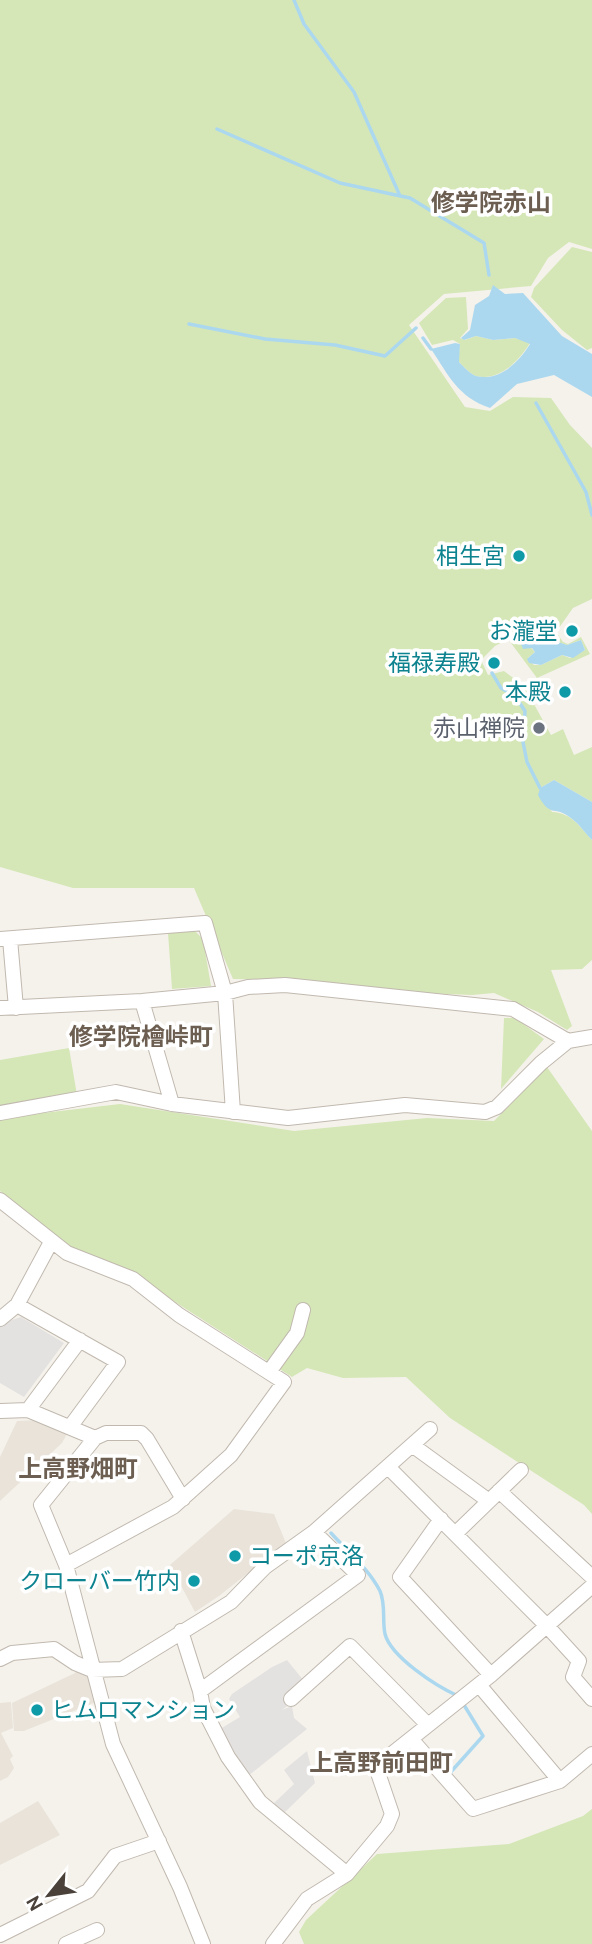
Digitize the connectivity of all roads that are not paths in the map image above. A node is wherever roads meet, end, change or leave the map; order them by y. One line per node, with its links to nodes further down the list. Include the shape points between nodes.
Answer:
1 (5, 939): 2 (street, via 205,923); 5 (street)
2 (225, 993): 3 (street); 7 (street, via 285,985 513,1009); 9 (street)
3 (142, 1001): 5 (street); 8 (street)
4 (0, 1008): 5 (street)
5 (16, 1008)
6 (592, 1037): 7 (street)
7 (568, 1041): 9 (street, via 497,1107 485,1112 405,1105 288,1118)
8 (172, 1104): 9 (street); 10 (street, via 116,1092)
9 (233, 1112)
10 (0, 1113)
11 (0, 1200): 12 (street)
12 (51, 1242): 13 (street); 17 (street, via 133,1279)
13 (17, 1305): 15 (street); 16 (street)
14 (303, 1311): 17 (street, via 297,1334)
15 (0, 1319)
16 (80, 1340): 18 (street); 20 (street, via 118,1362)
17 (269, 1373): 27 (street, via 284,1382 231,1455)
18 (28, 1410): 19 (street); 20 (street)
19 (0, 1411)
20 (70, 1427): 22 (street)
21 (430, 1429): 23 (street)
22 (95, 1438): 27 (street, via 106,1433 141,1433); 31 (street, via 41,1505)
23 (412, 1445): 24 (street); 26 (street)
24 (388, 1467): 28 (street); 29 (street)
25 (521, 1470): 26 (street)
26 (494, 1496): 30 (street); 32 (street)
27 (183, 1499): 31 (street)
28 (441, 1519): 30 (street); 38 (street, via 400,1577)
29 (314, 1532): 35 (street, via 265,1567 231,1602); 40 (street, via 358,1575)
30 (455, 1534): 34 (street)
31 (66, 1565): 37 (street)
32 (592, 1577)
33 (592, 1586): 34 (street)
34 (547, 1626): 38 (street); 42 (street, via 579,1661 573,1677)
35 (181, 1631): 37 (street, via 122,1670); 40 (street)
36 (0, 1659): 37 (street, via 54,1648)
37 (93, 1670): 47 (street, via 113,1744)
38 (491, 1675): 39 (street)
39 (479, 1685): 43 (street); 46 (street)
40 (200, 1691): 48 (street, via 215,1733 260,1802)
41 (291, 1699): 43 (street, via 350,1646)
42 (592, 1699)
43 (428, 1726): 44 (street)
44 (411, 1739): 46 (street, via 473,1809); 48 (street, via 377,1769 392,1814)
45 (592, 1754): 46 (street)
46 (560, 1781)
47 (159, 1841): 50 (street, via 115,1856 88,1891); 52 (street)
48 (346, 1874): 53 (street, via 307,1899)
49 (97, 1930): 51 (street)
50 (0, 1935)
51 (66, 1944)
52 (203, 1944)
53 (273, 1944)

